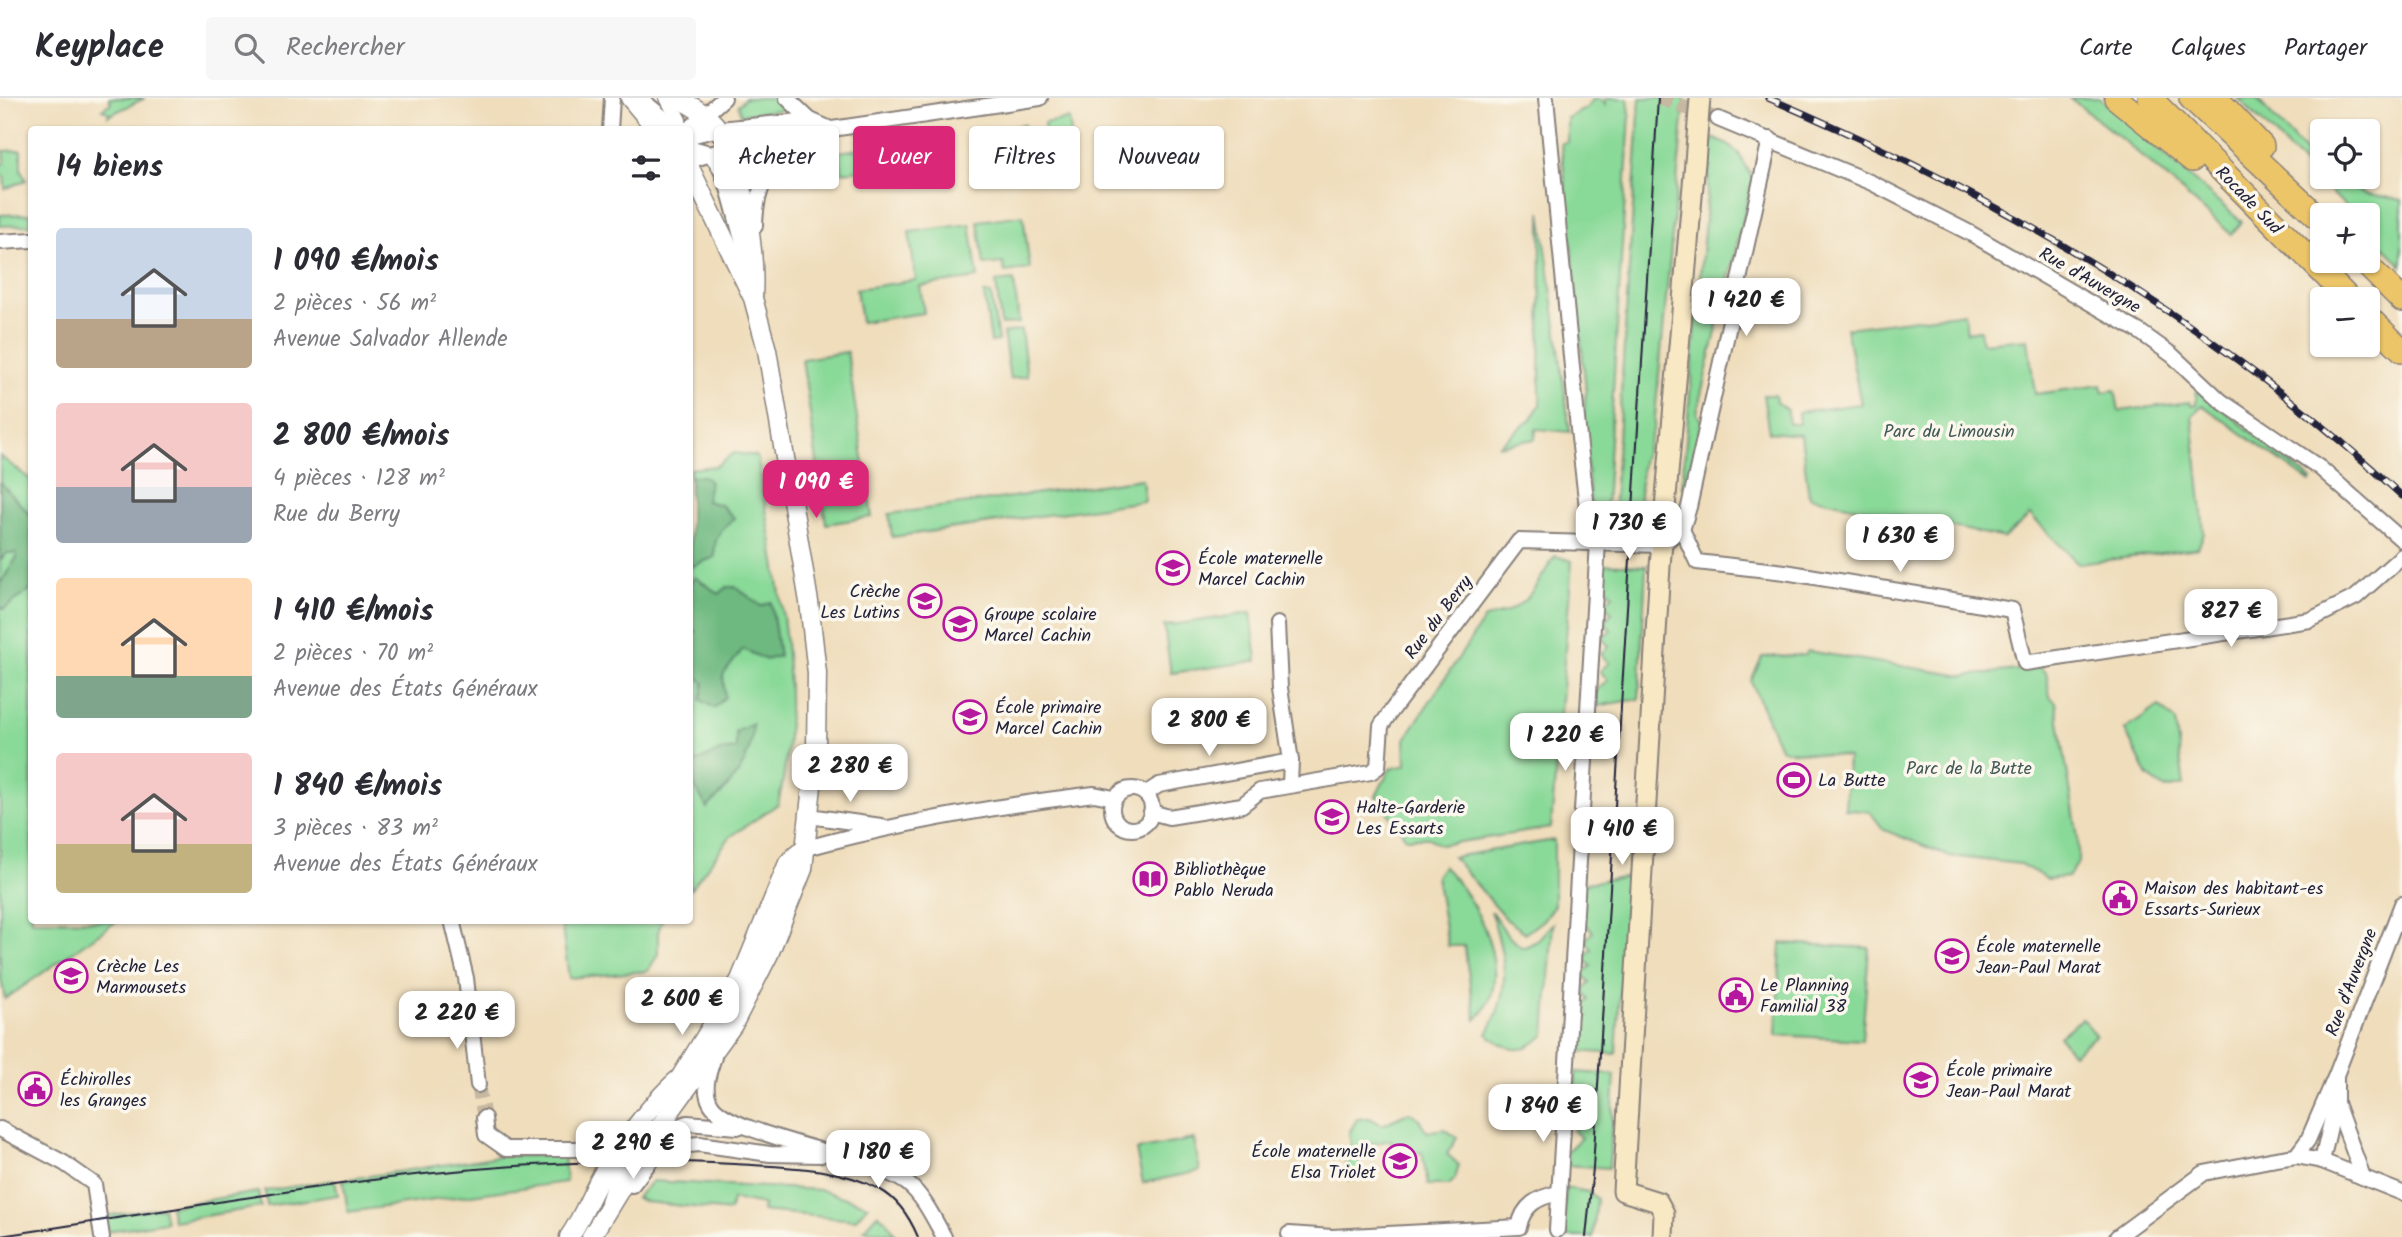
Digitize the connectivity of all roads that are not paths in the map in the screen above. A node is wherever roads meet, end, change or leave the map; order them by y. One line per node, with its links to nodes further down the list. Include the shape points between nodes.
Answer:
1 (612, 98): 17 (street)
2 (630, 98): 18 (street)
3 (640, 98): 19 (street)
4 (667, 98): 20 (street)
5 (678, 98): 15 (street)
6 (724, 98): 15 (street)
7 (787, 98): 22 (street)
8 (1040, 98): 23 (street)
9 (1546, 98): 52 (street, via 1579,442 1587,508)
10 (1700, 98): 49 (main road, bridge)
11 (2116, 98): 39 (highway)
12 (2150, 98): 39 (highway, Rocade Sud)
13 (2191, 98): 37 (highway, Rocade Sud)
14 (2216, 98): 37 (highway, via 2284,169)
15 (707, 115): 21 (street); 24 (street)
16 (1718, 119): 28 (street, Rue d'Auvergne)
17 (610, 126)
18 (654, 126)
19 (676, 126)
20 (682, 126)
21 (716, 126)
22 (810, 126)
23 (839, 126)
24 (693, 129)
25 (714, 130): 26 (street)
26 (693, 134)
27 (693, 137): 30 (street)
28 (1770, 139): 50 (street, via 1704,448); 51 (street, Rue d'Auvergne, via 1872,183 1970,233 2140,332 2221,401 2320,468)
29 (693, 140): 32 (street)
30 (714, 142)
31 (714, 151): 32 (street)
32 (709, 153): 33 (street); 42 (street, via 725,175 739,240)
33 (693, 160)
34 (693, 174): 45 (street)
35 (742, 189): 42 (street)
36 (759, 189): 42 (street)
37 (2300, 199): 38 (highway, Rocade Sud)
38 (2310, 209)
39 (2266, 219): 44 (highway, Rocade Sud)
40 (28, 240): 41 (street)
41 (0, 242)
42 (755, 273): 45 (street)
43 (2375, 273): 46 (highway)
44 (2337, 287)
45 (753, 298): 61 (street, via 781,423 815,654 819,712)
46 (2402, 300)
47 (2380, 329): 48 (highway)
48 (2402, 350)
49 (1665, 507): 50 (street); 53 (main road)
50 (1682, 527): 53 (street); 54 (street, via 1697,562 2012,610 2025,663 2310,620 2356,597)
51 (2402, 540)
52 (1598, 541): 53 (street, Rue du Berry); 57 (street, Rue du Berry, via 1519,541 1381,726 1378,767 1371,772); 87 (street)
53 (1662, 545): 98 (main road, via 1623,1191 1658,1202 1664,1213)
54 (2402, 556)
55 (1277, 624): 56 (street, via 1280,688)
56 (1291, 761): 57 (street); 58 (street, via 1159,785)
57 (1290, 784): 60 (street, Rue du Berry, via 1259,791 1242,805 1169,817)
58 (1145, 794): 59 (street, via 1128,789); 60 (street)
59 (1114, 799): 60 (street, via 1113,817 1122,826 1140,827); 62 (street, via 1094,794)
60 (1151, 812)
61 (808, 816): 62 (street); 63 (street)
62 (886, 827): 63 (street)
63 (803, 849): 66 (street, via 799,883 769,954); 68 (street, via 788,863 740,980)
64 (2402, 904): 67 (street, Rue d'Auvergne)
65 (453, 924): 69 (street, via 466,978)
66 (720, 1043): 71 (street); 75 (street, via 707,1078 710,1103)
67 (2336, 1074): 70 (street, Rue d'Auvergne); 83 (street, Rue d'Auvergne, via 2308,1140)
68 (680, 1078): 71 (street); 79 (street)
69 (478, 1085)
70 (2336, 1103): 84 (street, Rue d'Auvergne); 86 (street, Rue d'Auvergne)
71 (674, 1105): 73 (street); 76 (street)
72 (484, 1118): 78 (street, via 486,1135 506,1149)
73 (679, 1125): 75 (street); 76 (street); 77 (street)
74 (0, 1129): 93 (street, via 94,1184)
75 (751, 1129): 82 (street)
76 (654, 1134): 79 (street); 80 (street)
77 (699, 1144): 81 (street); 82 (street, via 770,1154)
78 (585, 1149): 79 (street); 85 (street, via 596,1158)
79 (619, 1149): 80 (street); 85 (street); 89 (street, via 619,1168)
80 (644, 1149): 81 (street); 89 (street)
81 (664, 1149): 89 (street)
82 (834, 1156): 90 (street, via 907,1184)
83 (2296, 1156): 84 (street); 99 (street, via 2204,1173)
84 (2322, 1161): 86 (street)
85 (603, 1174): 94 (street)
86 (2363, 1177): 88 (street)
87 (1559, 1193): 91 (street); 92 (street, via 1534,1202 1519,1227 1332,1237)
88 (2402, 1193)
89 (607, 1211): 95 (street)
90 (931, 1213): 96 (street); 97 (street)
91 (1557, 1230)
92 (1289, 1234)
93 (102, 1237)
94 (569, 1237)
95 (591, 1237)
96 (936, 1237)
97 (944, 1237)
98 (1663, 1237)
99 (2117, 1237)

